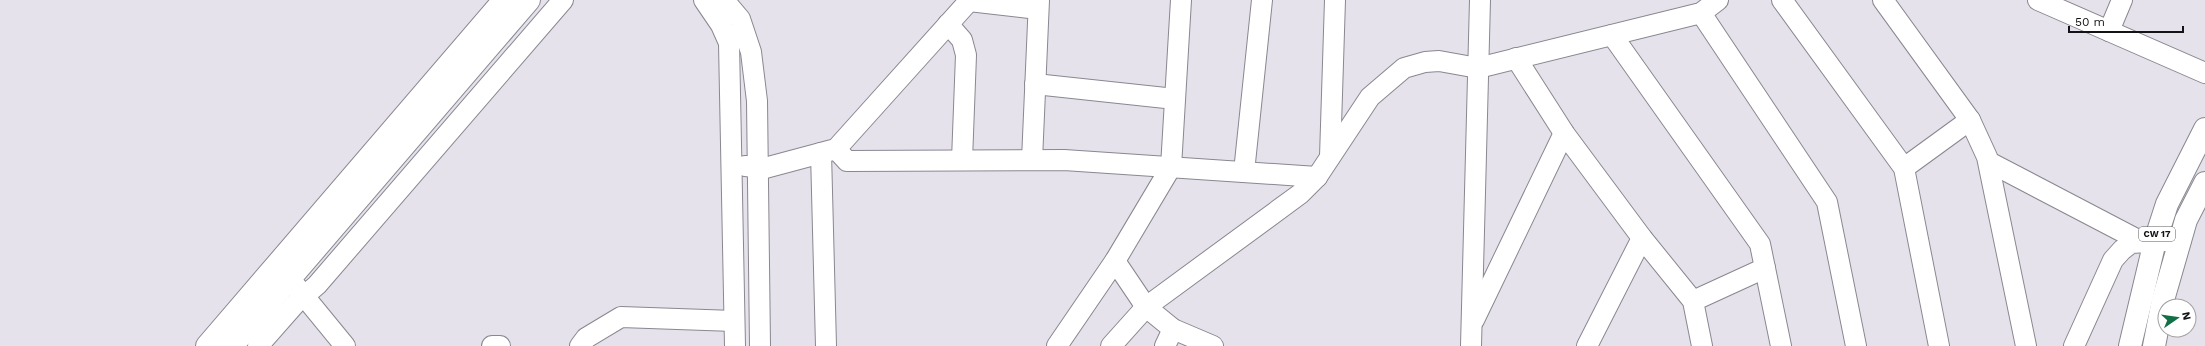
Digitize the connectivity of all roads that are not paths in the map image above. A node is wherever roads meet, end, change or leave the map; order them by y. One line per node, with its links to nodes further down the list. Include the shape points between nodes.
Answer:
1 (504, 0): 54 (main road)
2 (529, 0): 47 (main road)
3 (563, 0): 48 (street, via 317,285)
4 (704, 0): 35 (street, via 722,25 729,43)
5 (724, 0): 36 (street, via 740,19 751,52 757,101)
6 (970, 0): 17 (street); 19 (street)
7 (1181, 0): 26 (street)
8 (1262, 0): 39 (street)
9 (1335, 0): 31 (street)
10 (1466, 0): 23 (street)
11 (1480, 0): 23 (street)
12 (1718, 0): 18 (street)
13 (1782, 0): 38 (street)
14 (1883, 0): 27 (street)
15 (2038, 0): 20 (street)
16 (2122, 0): 20 (street)
17 (1039, 5): 25 (street)
18 (1701, 13): 21 (street); 71 (street, via 1827,202)
19 (948, 24): 30 (street); 32 (street, via 962,40 966,55)
20 (2109, 31): 24 (street)
21 (1612, 35): 22 (street); 46 (street, via 1760,244)
22 (1516, 58): 23 (street); 29 (street)
23 (1471, 68): 31 (street, via 1439,61 1404,68 1370,98); 52 (street); 67 (street)
24 (2205, 73)
25 (1035, 84): 26 (street); 33 (street)
26 (1175, 99): 37 (street)
27 (1970, 120): 34 (street); 38 (street)
28 (2205, 129): 44 (main road, CW 17)
29 (1564, 133): 42 (street); 52 (street)
30 (828, 151): 32 (street, via 847,160); 36 (street, via 765,168); 63 (street)
31 (1330, 157): 40 (street)
32 (962, 160): 33 (street)
33 (1032, 160): 37 (street)
34 (1988, 162): 44 (street); 73 (street)
35 (731, 166): 36 (street); 51 (street)
36 (758, 167): 62 (street)
37 (1171, 168): 39 (street); 45 (street)
38 (1904, 168): 72 (street)
39 (1244, 172): 40 (street)
40 (1317, 177): 50 (street, via 1281,209)
41 (2205, 183): 43 (main road, CW 17, via 2186,220)
42 (1642, 238): 49 (street); 68 (street)
43 (2181, 240): 44 (street); 76 (main road, CW 17, via 2163,300)
44 (2149, 242): 74 (street, via 2131,243 2114,260); 75 (main road, CW 17)
45 (1114, 262): 50 (street); 64 (street)
46 (1765, 268): 49 (street); 70 (street)
47 (290, 279): 48 (street); 55 (main road)
48 (304, 296): 56 (street); 57 (street)
49 (1693, 301): 69 (street)
50 (1146, 307): 53 (street); 65 (street)
51 (734, 321): 60 (street, via 621,317 586,338); 61 (street)
52 (1471, 336)
53 (1169, 338): 66 (street)
54 (207, 346)
55 (232, 346)
56 (258, 346)
57 (345, 346)
58 (492, 346): 59 (street)
59 (500, 346)
60 (580, 346)
61 (734, 346)
62 (760, 346)
63 (826, 346)
64 (1057, 346)
65 (1111, 346)
66 (1213, 346)
67 (1458, 346)
68 (1587, 346)
69 (1702, 346)
70 (1781, 346)
71 (1856, 346)
72 (1939, 346)
73 (2026, 346)
74 (2074, 346)
75 (2130, 346)
76 (2154, 346)

